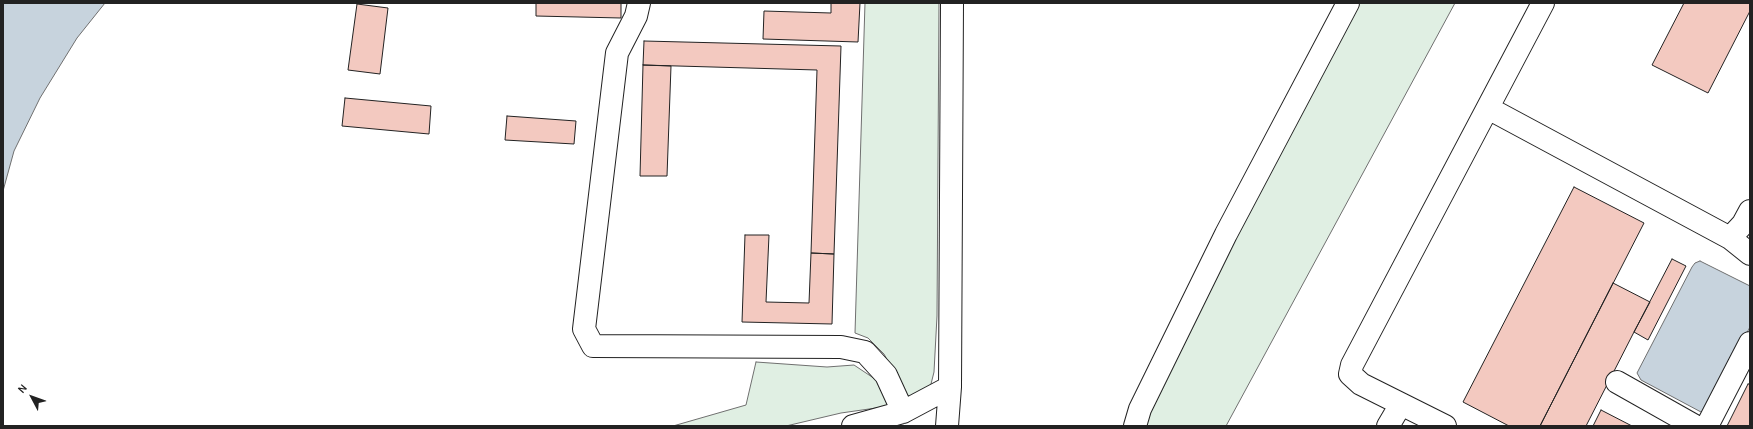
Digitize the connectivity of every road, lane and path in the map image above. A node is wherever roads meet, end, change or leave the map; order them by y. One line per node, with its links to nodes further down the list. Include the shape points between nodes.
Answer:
1 (639, 3): 13 (street, via 636,16 617,53 584,329 593,346 833,347 865,352 886,375)
2 (952, 3): 11 (street)
3 (1348, 3): 17 (street, via 1226,234 1140,409)
4 (1543, 3): 5 (street)
5 (1488, 108): 7 (street); 12 (street, via 1352,365 1350,374 1361,384)
6 (1750, 211): 7 (street, via 1743,224)
7 (1730, 238): 8 (street)
8 (1750, 254)
9 (1750, 343): 21 (street)
10 (1617, 382): 14 (street)
11 (950, 387): 13 (street); 16 (street)
12 (1401, 404): 18 (street); 19 (street)
13 (903, 412): 15 (street)
14 (1673, 421): 20 (street)
15 (853, 426)
16 (946, 426)
17 (1135, 426)
18 (1388, 426)
19 (1445, 426)
20 (1695, 426)
21 (1707, 426)

